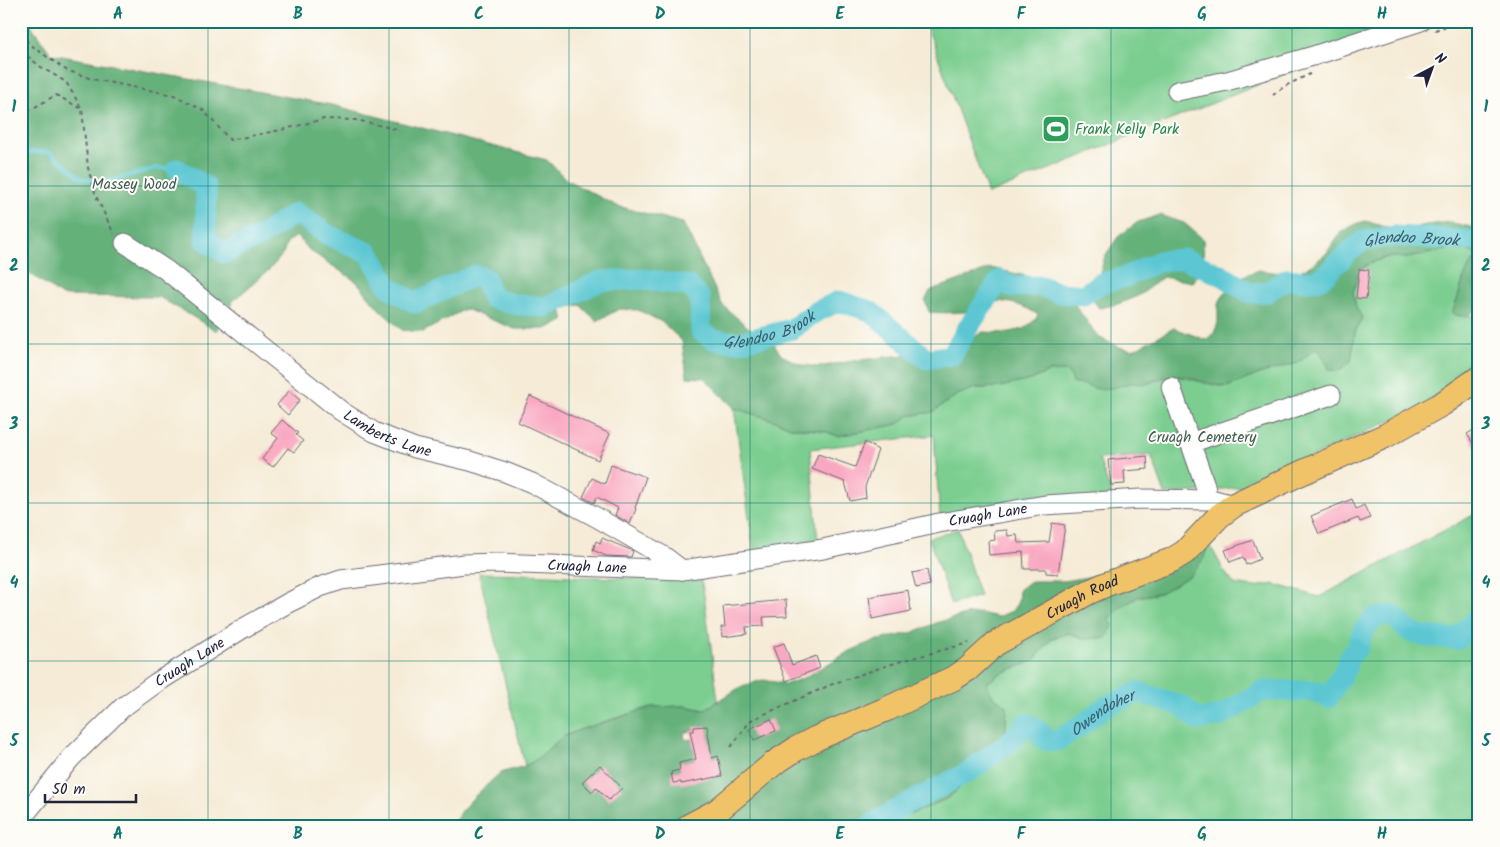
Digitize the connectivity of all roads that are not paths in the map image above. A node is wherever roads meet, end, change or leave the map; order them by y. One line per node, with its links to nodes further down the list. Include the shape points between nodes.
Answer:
1 (1421, 21): 2 (street, via 1228,81)
2 (1177, 91)
3 (126, 243): 10 (street, Lamberts Lane, via 166,270 341,411 374,432 415,448 470,461 532,483 596,517)
4 (1479, 378): 9 (main road, Cruagh Road, via 1442,404 1385,436)
5 (1171, 387): 7 (street)
6 (1331, 395): 7 (street)
7 (1190, 443): 8 (street, via 1204,482)
8 (1206, 500): 9 (street, Cruagh Lane); 10 (street, Cruagh Lane, via 1141,499 1045,505 939,523 823,549)
9 (1234, 505): 12 (main road, Cruagh Road, via 1185,552 1172,560 1089,592 995,644 954,678 796,749 717,810)
10 (682, 570): 11 (street, Cruagh Lane, via 464,564 341,580 320,587 242,629 156,683 123,708 71,758)
11 (21, 819)
12 (689, 826)

